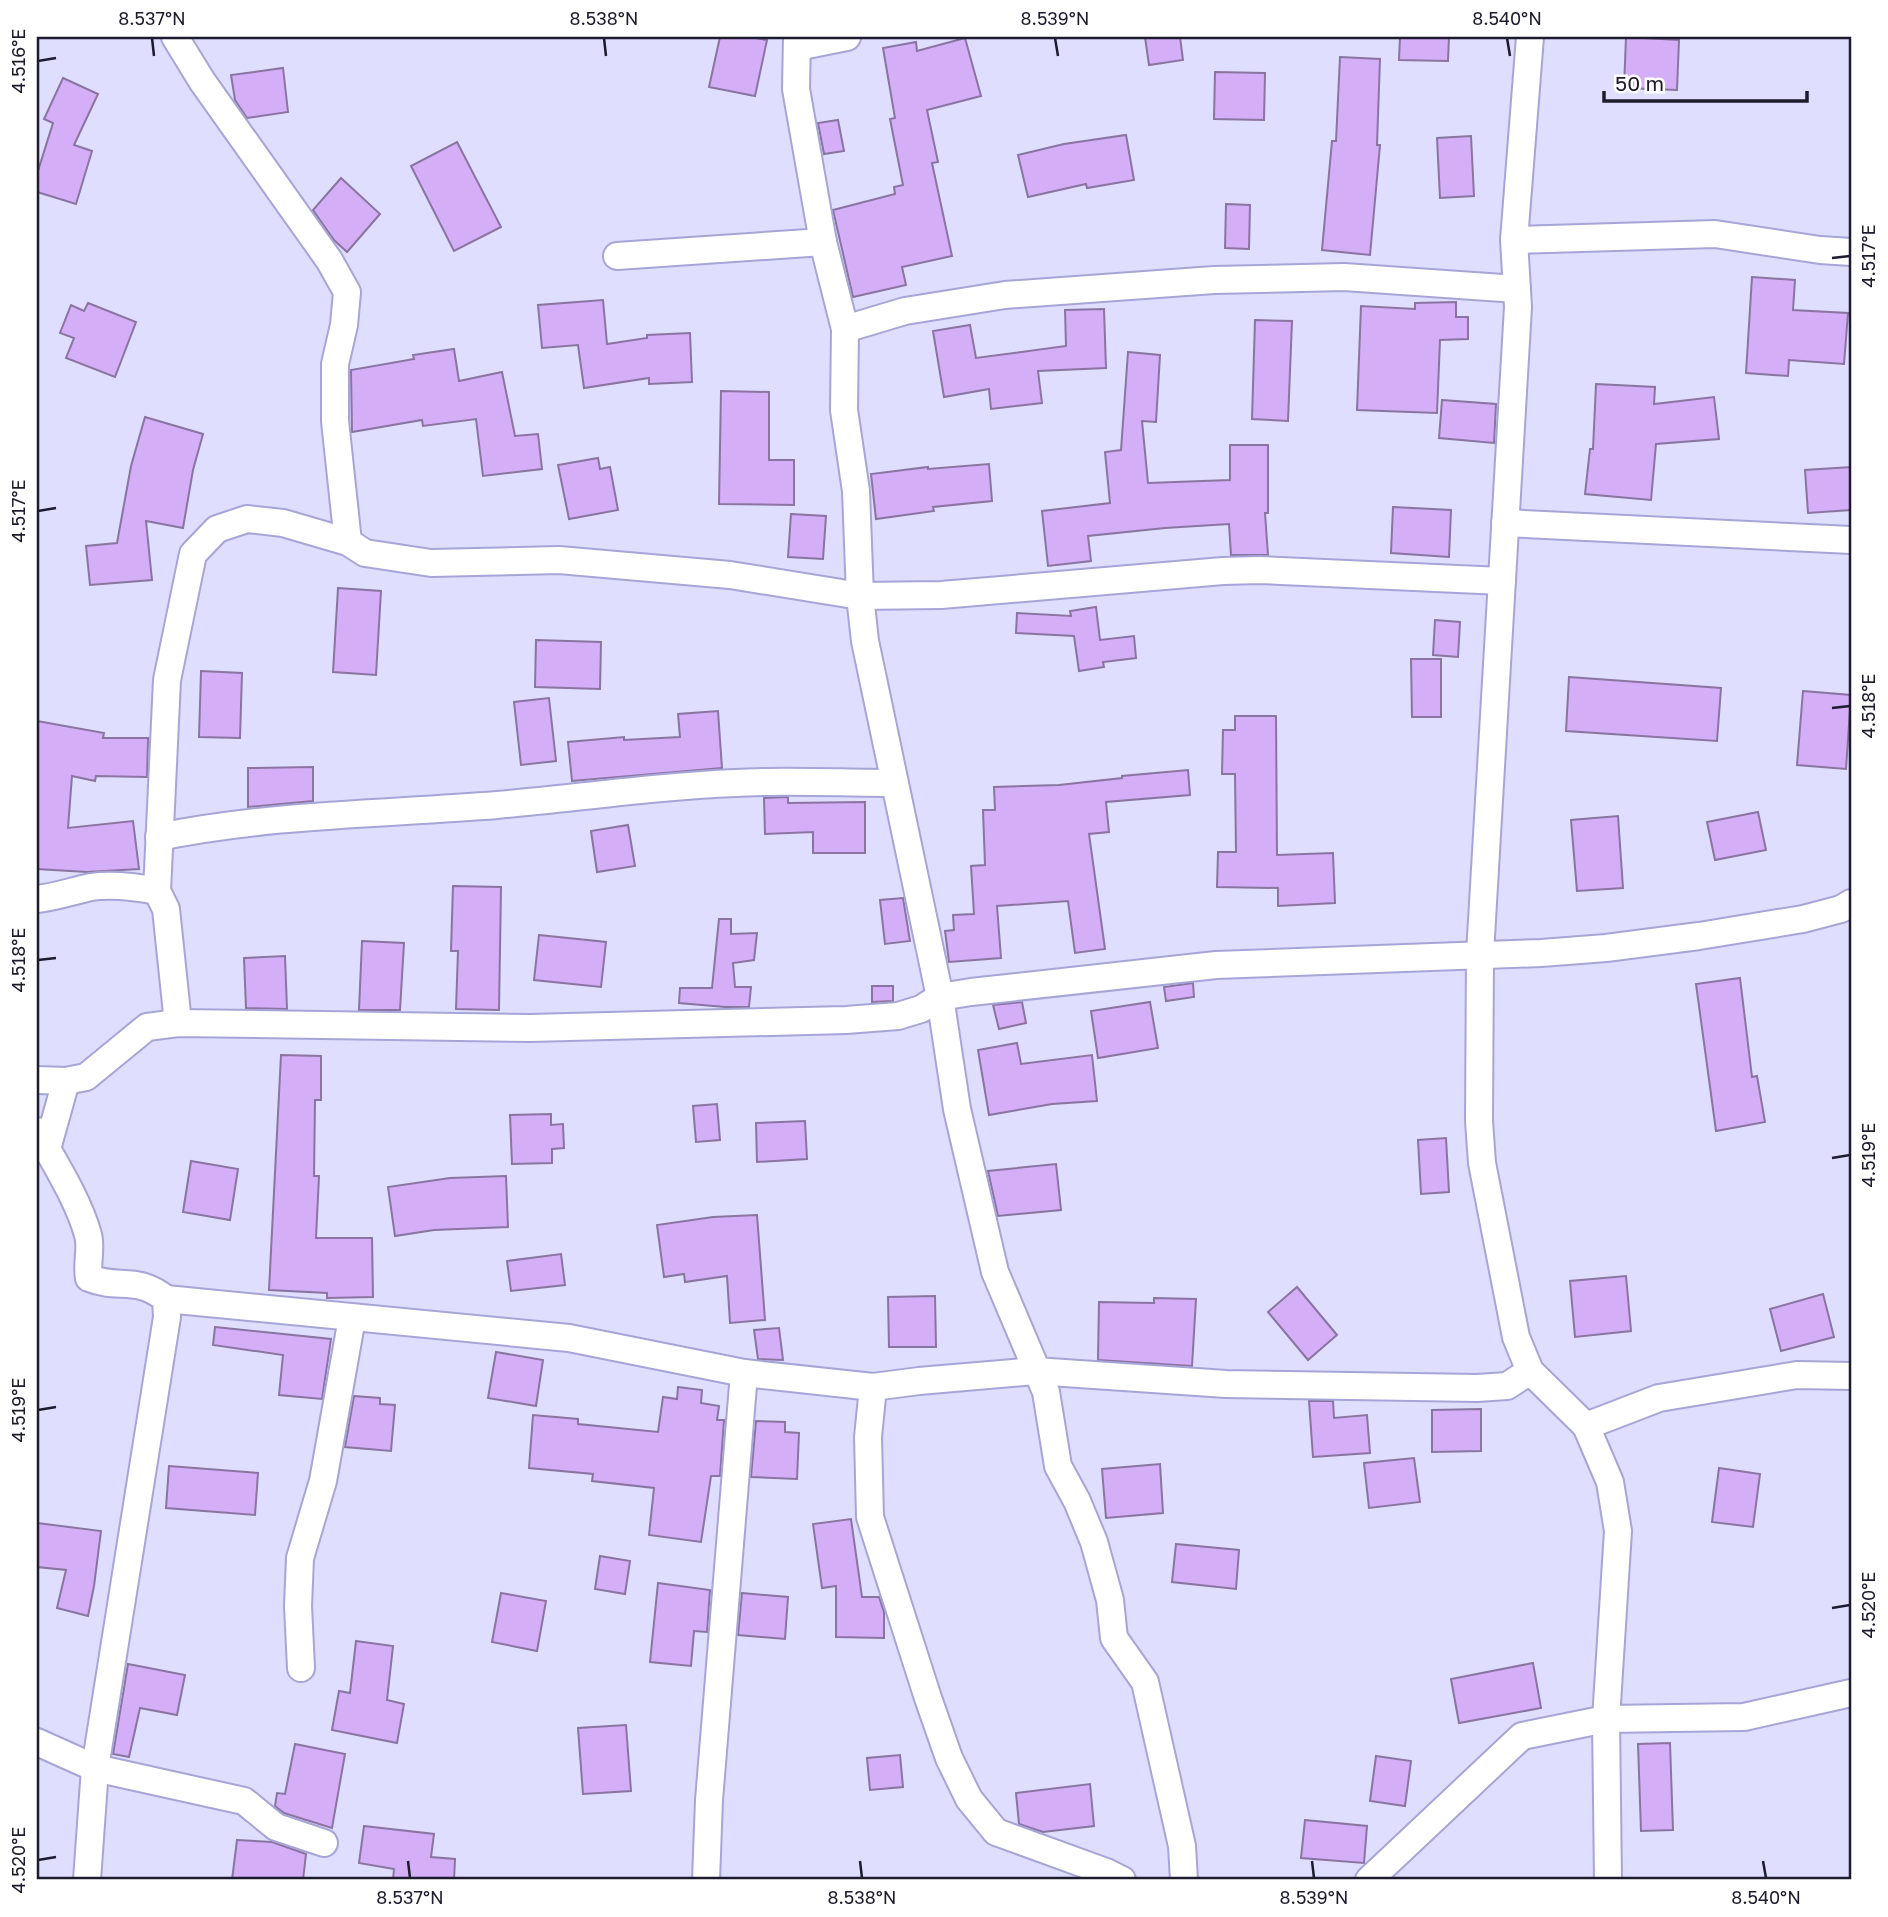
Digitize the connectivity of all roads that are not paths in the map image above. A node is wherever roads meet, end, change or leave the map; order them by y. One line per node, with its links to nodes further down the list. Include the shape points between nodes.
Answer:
1 (175, 37): 13 (street, via 329,260 346,292 335,364 335,421)
2 (847, 37): 4 (street)
3 (1530, 37): 5 (street)
4 (797, 42): 6 (street, via 796,89)
5 (1514, 240): 7 (street, via 1715,234); 9 (street)
6 (823, 242): 8 (street); 10 (street)
7 (1851, 252)
8 (617, 256)
9 (1517, 289): 10 (street, via 1344,277 1201,281 1005,295 905,311); 11 (street)
10 (845, 329): 15 (street, via 844,410 856,491)
11 (1505, 523): 12 (street); 14 (street)
12 (1851, 540)
13 (348, 542): 15 (street, via 365,553 431,563 559,560 730,575); 17 (street, via 283,523 247,519 217,529 193,554 167,680)
14 (1502, 580): 15 (street, via 1260,569 941,595); 21 (street)
15 (860, 596): 16 (street, via 864,641)
16 (894, 783): 17 (street, via 761,782 684,787 495,805 323,814 214,825); 22 (street)
17 (159, 837): 18 (street)
18 (157, 891): 19 (street, via 92,887); 23 (street, via 166,909)
19 (37, 899)
20 (1851, 903): 21 (street, via 1803,919 1699,936 1606,948)
21 (1480, 954): 22 (street, via 1216,965); 30 (street, via 1482,1163 1516,1337)
22 (940, 997): 23 (street, via 898,1016 846,1020 530,1028); 29 (street, via 957,1110 995,1272)
23 (178, 1023): 25 (street, via 147,1027 86,1077)
24 (37, 1080): 25 (street)
25 (66, 1081): 26 (street)
26 (42, 1140): 27 (street, via 89,1236 89,1278 139,1284)
27 (166, 1299): 28 (street); 39 (street, via 167,1317)
28 (352, 1318): 31 (street, via 569,1338); 35 (street, via 323,1480 300,1558)
29 (1035, 1371): 30 (street, via 1226,1384 1477,1388 1507,1386); 33 (street); 44 (street, via 1046,1392 1058,1466 1094,1542 1110,1600 1114,1638 1146,1682 1182,1846)
30 (1530, 1371): 34 (street)
31 (744, 1373): 33 (street); 42 (street)
32 (1851, 1376): 34 (street, via 1797,1376 1659,1398)
33 (873, 1387): 43 (street, via 868,1437 870,1517 949,1758 969,1799 996,1832)
34 (1586, 1426): 37 (street, via 1610,1482 1618,1531)
35 (301, 1668)
36 (1851, 1693): 37 (street, via 1744,1717)
37 (1606, 1719): 45 (street, via 1522,1736); 46 (street)
38 (37, 1742): 39 (street)
39 (95, 1768): 40 (street, via 244,1801 276,1827); 41 (street)
40 (324, 1843)
41 (87, 1880)
42 (706, 1880)
43 (1122, 1880)
44 (1184, 1880)
45 (1369, 1880)
46 (1608, 1880)

